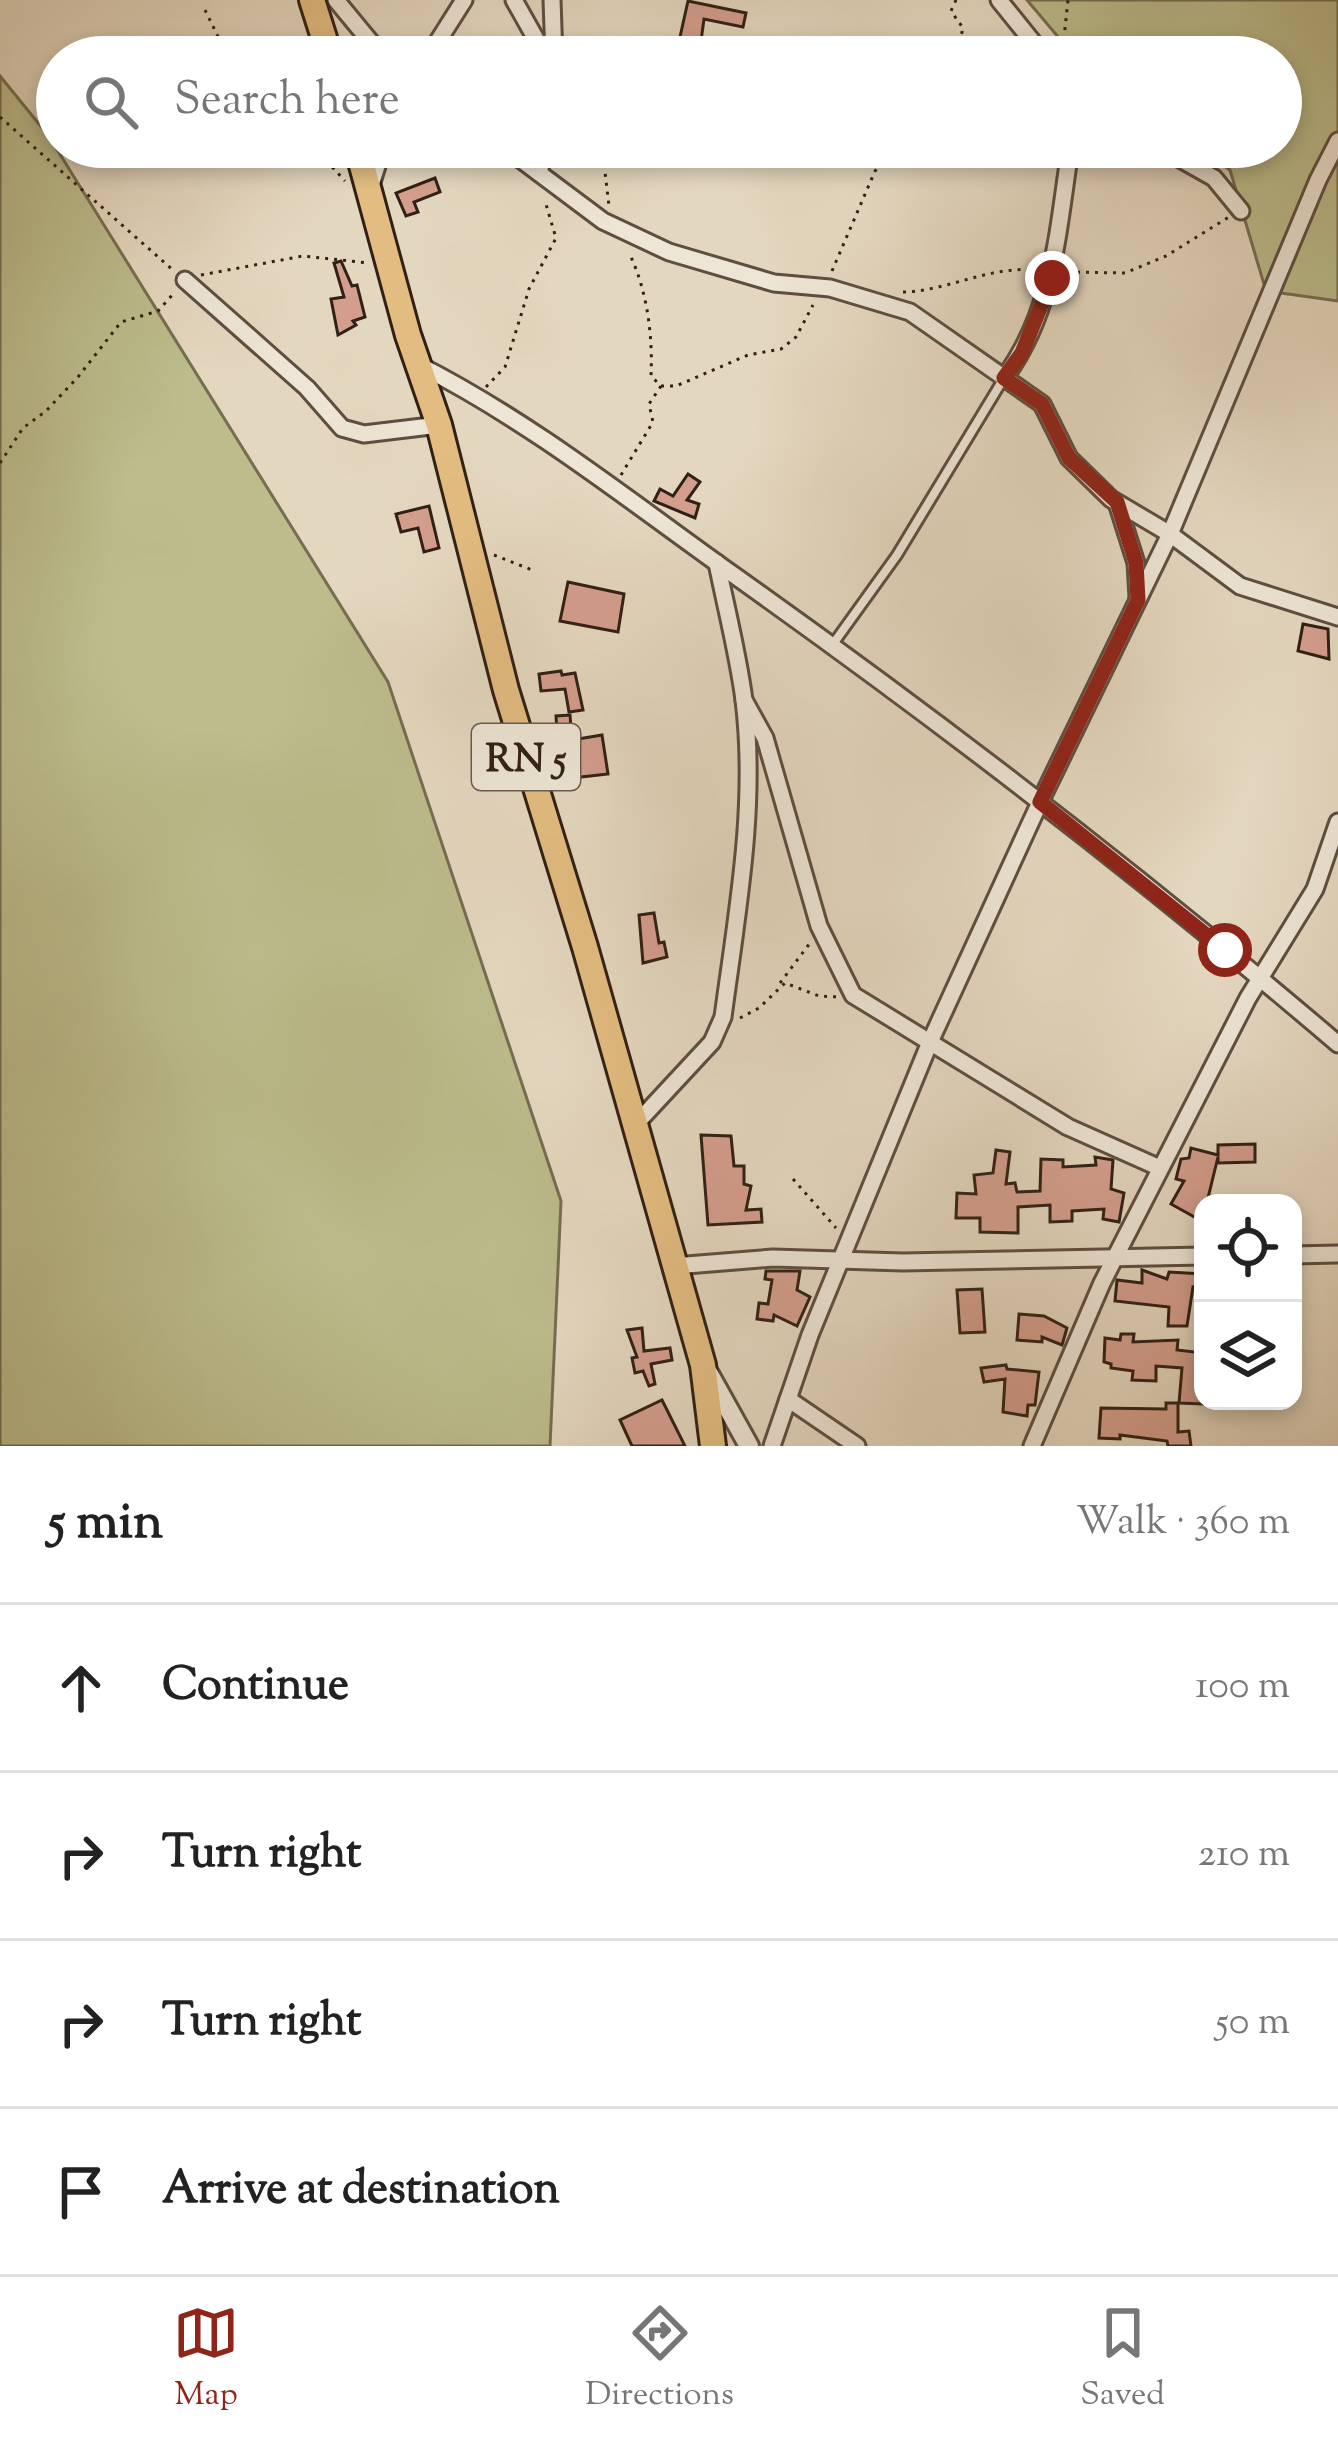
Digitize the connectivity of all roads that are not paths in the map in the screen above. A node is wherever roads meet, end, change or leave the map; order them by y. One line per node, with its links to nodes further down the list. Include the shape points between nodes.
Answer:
1 (313, 0): 7 (main road)
2 (336, 0): 8 (street)
3 (464, 0): 9 (street)
4 (514, 0): 10 (street)
5 (552, 0): 11 (street)
6 (998, 0): 12 (street)
7 (324, 36)
8 (366, 36)
9 (441, 36)
10 (537, 36)
11 (551, 36)
12 (1028, 36)
13 (1338, 141): 28 (street)
14 (362, 168): 21 (main road, RN 5)
15 (376, 168): 21 (street)
16 (533, 168): 20 (street)
17 (545, 168): 20 (street)
18 (1067, 168): 25 (street, via 1052,272 1022,353)
19 (1196, 168): 22 (street)
20 (545, 177): 25 (street, via 616,227 669,252 910,313)
21 (368, 193): 24 (main road, RN 5)
22 (1241, 211)
23 (185, 280): 26 (street, via 342,428 364,434)
24 (419, 365): 26 (main road, RN 5); 29 (street, via 478,395)
25 (1004, 378): 27 (street, via 1042,404 1069,458); 32 (lane)
26 (440, 425): 39 (main road, RN 5, via 466,544)
27 (1117, 502): 28 (street); 30 (street)
28 (1170, 534): 30 (street); 31 (street, via 1240,586)
29 (717, 563): 32 (street); 33 (street)
30 (1138, 600): 34 (street)
31 (1338, 616)
32 (833, 644): 34 (street)
33 (744, 700): 37 (street, via 765,738 819,926 853,995); 39 (street, via 748,834 723,1017 712,1042)
34 (1040, 802): 36 (street); 37 (street)
35 (1338, 822): 36 (street, via 1315,889)
36 (1262, 980): 38 (street); 40 (street)
37 (930, 1042): 40 (street, via 1068,1127); 41 (street)
38 (1338, 1044)
39 (634, 1126): 46 (main road, RN 5)
40 (1160, 1168): 45 (street)
41 (846, 1251): 45 (street, via 903,1262); 46 (street); 48 (street)
42 (1338, 1254): 43 (street)
43 (1302, 1255)
44 (1194, 1256): 45 (street)
45 (1115, 1257): 53 (street)
46 (674, 1265): 47 (main road, RN 5)
47 (704, 1365): 49 (main road); 50 (street)
48 (788, 1400): 51 (street); 52 (street)
49 (712, 1446)
50 (749, 1446)
51 (772, 1446)
52 (856, 1446)
53 (1032, 1446)

